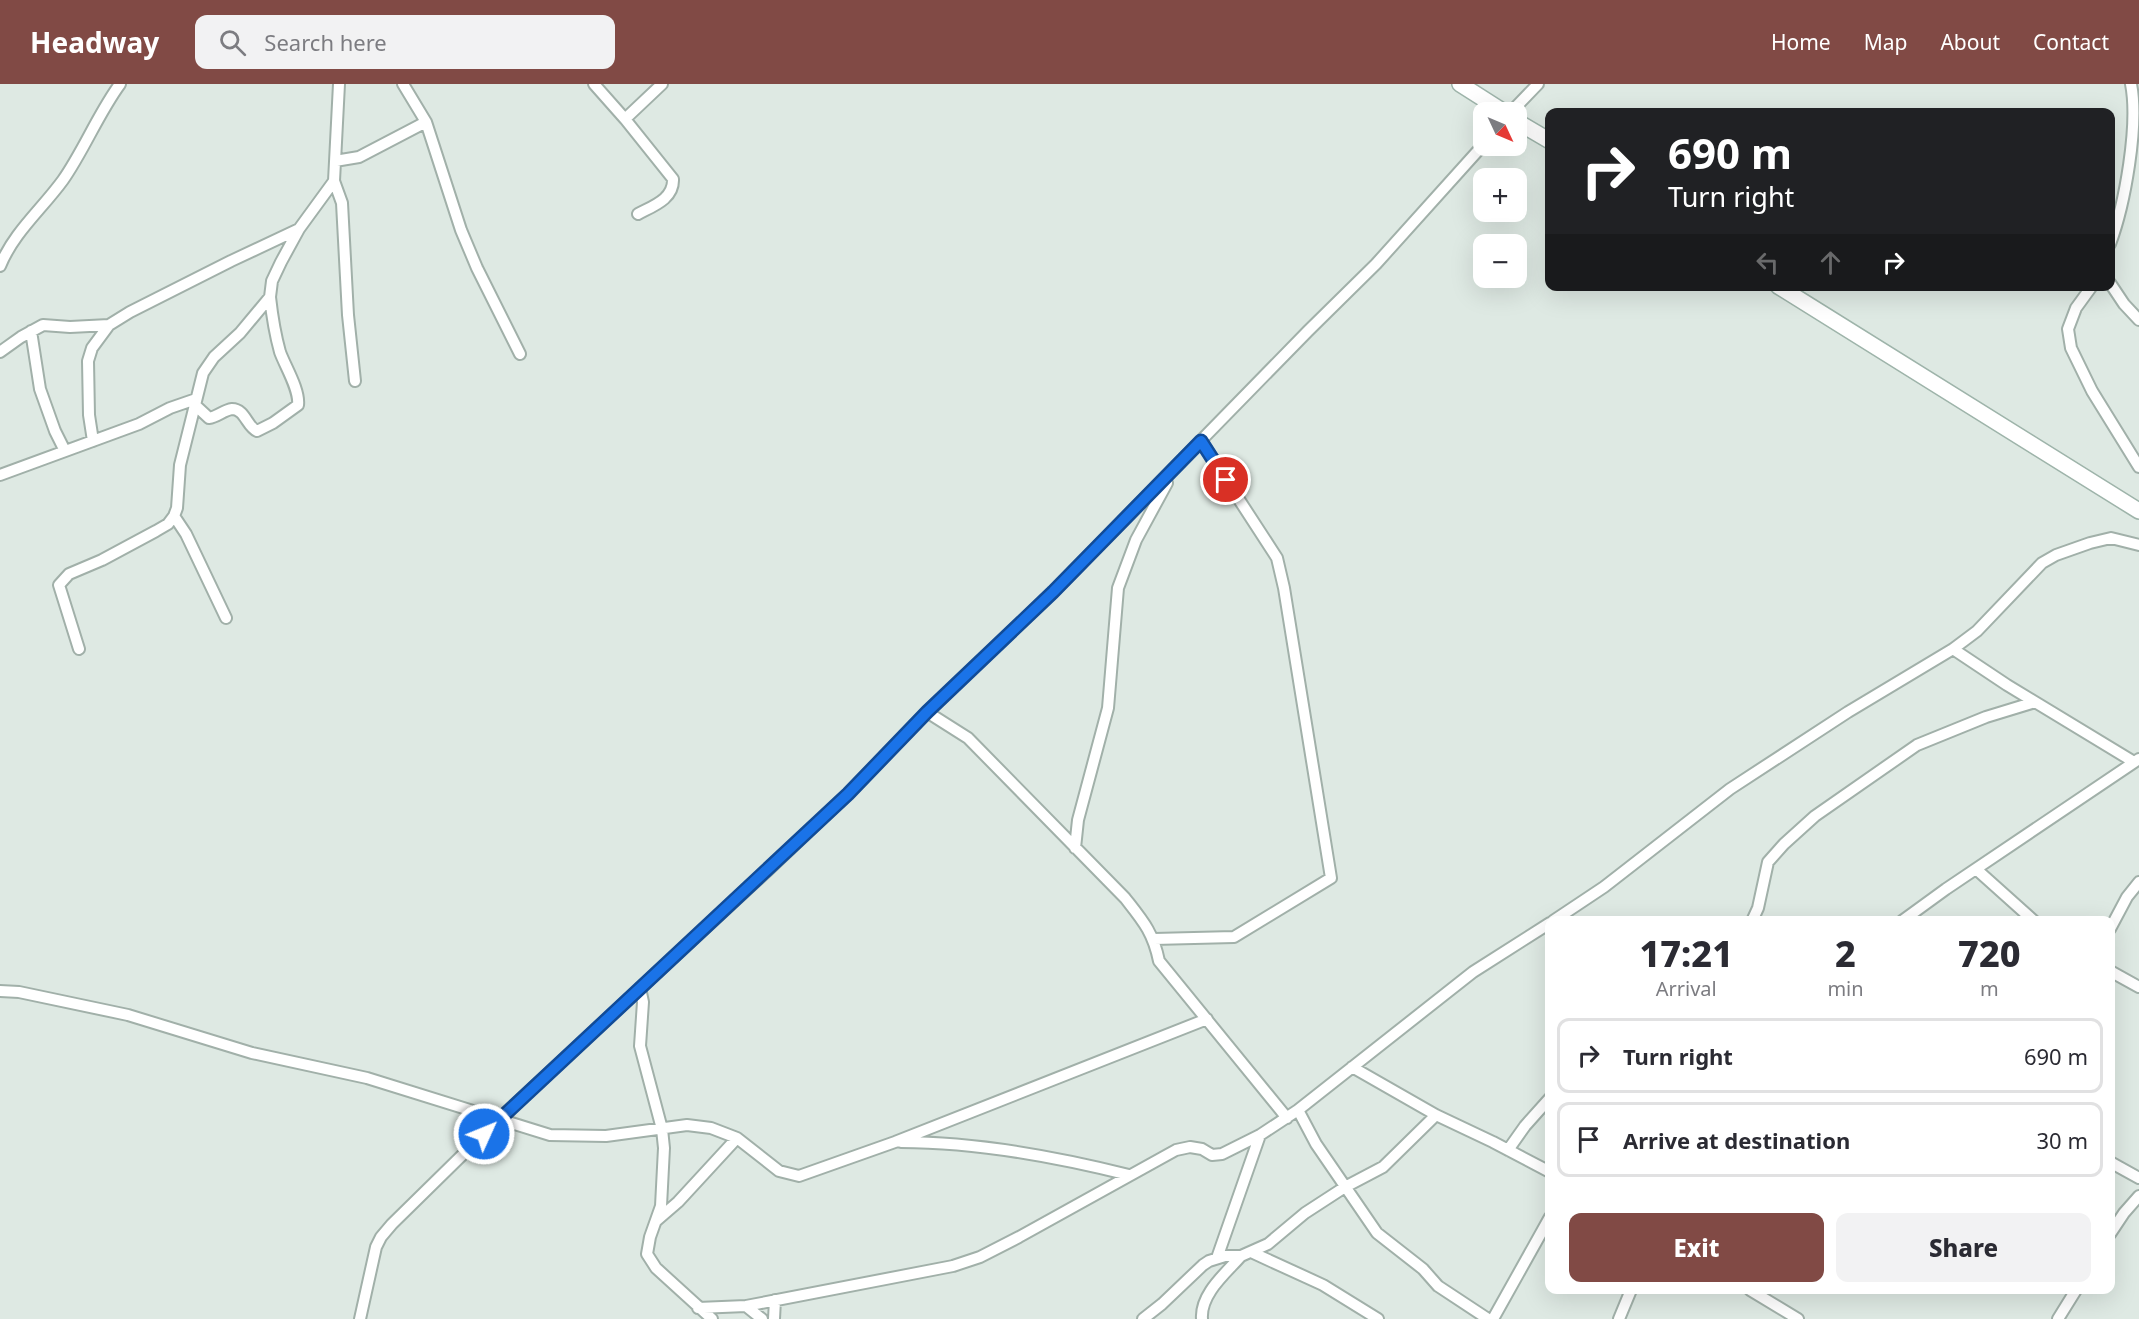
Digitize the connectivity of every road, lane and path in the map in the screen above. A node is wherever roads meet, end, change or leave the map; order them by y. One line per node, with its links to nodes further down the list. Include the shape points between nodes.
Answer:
1 (120, 84): 21 (street, via 72,167 11,242)
2 (339, 84): 16 (street)
3 (403, 84): 12 (street)
4 (594, 84): 11 (street)
5 (662, 84): 11 (street)
6 (1460, 84): 9 (street)
7 (1538, 84): 10 (street)
8 (2131, 84): 19 (street, via 2138,116 2135,152)
9 (1488, 102)
10 (1521, 102)
11 (625, 119): 18 (street, via 673,179 665,198)
12 (426, 122): 16 (street, via 359,158); 30 (street, via 469,249)
13 (1527, 127): 14 (street)
14 (1545, 138)
15 (1473, 156): 34 (street, via 1376,264)
16 (335, 161): 17 (street)
17 (334, 181): 20 (street); 31 (street, via 342,203)
18 (638, 214)
19 (2115, 228)
20 (299, 229): 25 (street, via 272,281); 27 (street)
21 (0, 266)
22 (2115, 290): 26 (street)
23 (1786, 291): 39 (street)
24 (2088, 291): 37 (street, via 2068,328 2071,348 2092,391)
25 (270, 297): 32 (street, via 208,365); 32 (street, via 280,353 298,405 257,431 236,409 209,418)
26 (2139, 320)
27 (109, 325): 28 (street, via 44,325); 33 (street, via 92,348 88,361)
28 (32, 331): 29 (street); 35 (street, via 40,389)
29 (0, 352)
30 (520, 354)
31 (356, 381)
32 (195, 402): 33 (street, via 170,408); 40 (street, via 180,465)
33 (93, 441): 35 (street)
34 (1201, 441): 36 (street); 57 (street, via 1277,558 1331,878 1234,937)
35 (65, 451): 38 (street)
36 (1176, 467): 46 (street); 48 (street, via 1136,540 1118,588 1108,708 1078,820)
37 (2139, 467)
38 (0, 475)
39 (2139, 511)
40 (174, 516): 42 (street); 44 (street, via 156,531 60,581)
41 (2139, 545): 43 (street, via 2111,538 2056,555 2042,563 1985,624)
42 (226, 618)
43 (1953, 649): 45 (street); 51 (street, via 1730,789 1604,887)
44 (79, 650)
45 (2035, 702): 47 (street); 52 (street, via 1917,745 1815,816 1768,862)
46 (927, 712): 48 (street, via 968,738); 60 (street, via 848,794)
47 (2137, 760): 49 (street)
48 (1075, 848): 57 (street, via 1125,898)
49 (1976, 869): 53 (street); 54 (street)
50 (2139, 882): 55 (street)
51 (1560, 916)
52 (1754, 916)
53 (1909, 916)
54 (2028, 916)
55 (2115, 919)
56 (1545, 926): 63 (street, via 1473,972)
57 (1155, 939): 62 (street, via 1159,961)
58 (2115, 974): 59 (street)
59 (2139, 987)
60 (640, 988): 68 (street); 69 (street, via 640,1046)
61 (0, 991): 68 (street, via 128,1015 252,1053 367,1078)
62 (1207, 1019): 67 (street); 72 (street)
63 (1352, 1067): 65 (street); 66 (street)
64 (1545, 1104): 73 (street)
65 (1298, 1110): 67 (street); 78 (street)
66 (1436, 1115): 73 (street); 78 (street, via 1383,1167)
67 (1287, 1118): 70 (street)
68 (499, 1119): 69 (street, via 550,1135 606,1136); 91 (street, via 381,1237)
69 (662, 1128): 71 (street, via 711,1128); 80 (street, via 661,1206)
70 (1260, 1135): 76 (street, via 1222,1154 1183,1147); 84 (street)
71 (737, 1138): 72 (street, via 779,1171 799,1176); 80 (street)
72 (895, 1142): 76 (street, via 937,1142 1075,1162)
73 (1508, 1150): 75 (street)
74 (2115, 1165): 77 (street)
75 (1544, 1167)
76 (1129, 1175): 88 (street, via 980,1257 953,1266)
77 (2139, 1178)
78 (1345, 1187): 83 (street, via 1268,1244); 98 (street, via 1377,1233 1438,1286)
79 (2139, 1196): 82 (street)
80 (655, 1222): 90 (street, via 647,1248 649,1260)
81 (1545, 1226): 98 (street)
82 (2115, 1226)
83 (1246, 1254): 84 (street); 96 (street, via 1206,1297); 97 (street, via 1323,1285)
84 (1217, 1258): 95 (street, via 1203,1265)
85 (1629, 1294): 99 (street)
86 (1756, 1294): 100 (street)
87 (2074, 1294): 101 (street)
88 (775, 1300): 89 (street); 94 (street)
89 (746, 1306): 90 (street); 93 (street)
90 (698, 1308): 92 (street)
91 (360, 1319)
92 (712, 1319)
93 (762, 1319)
94 (774, 1319)
95 (1143, 1319)
96 (1202, 1319)
97 (1378, 1319)
98 (1491, 1319)
99 (1619, 1319)
100 (1798, 1319)
101 (2058, 1319)

